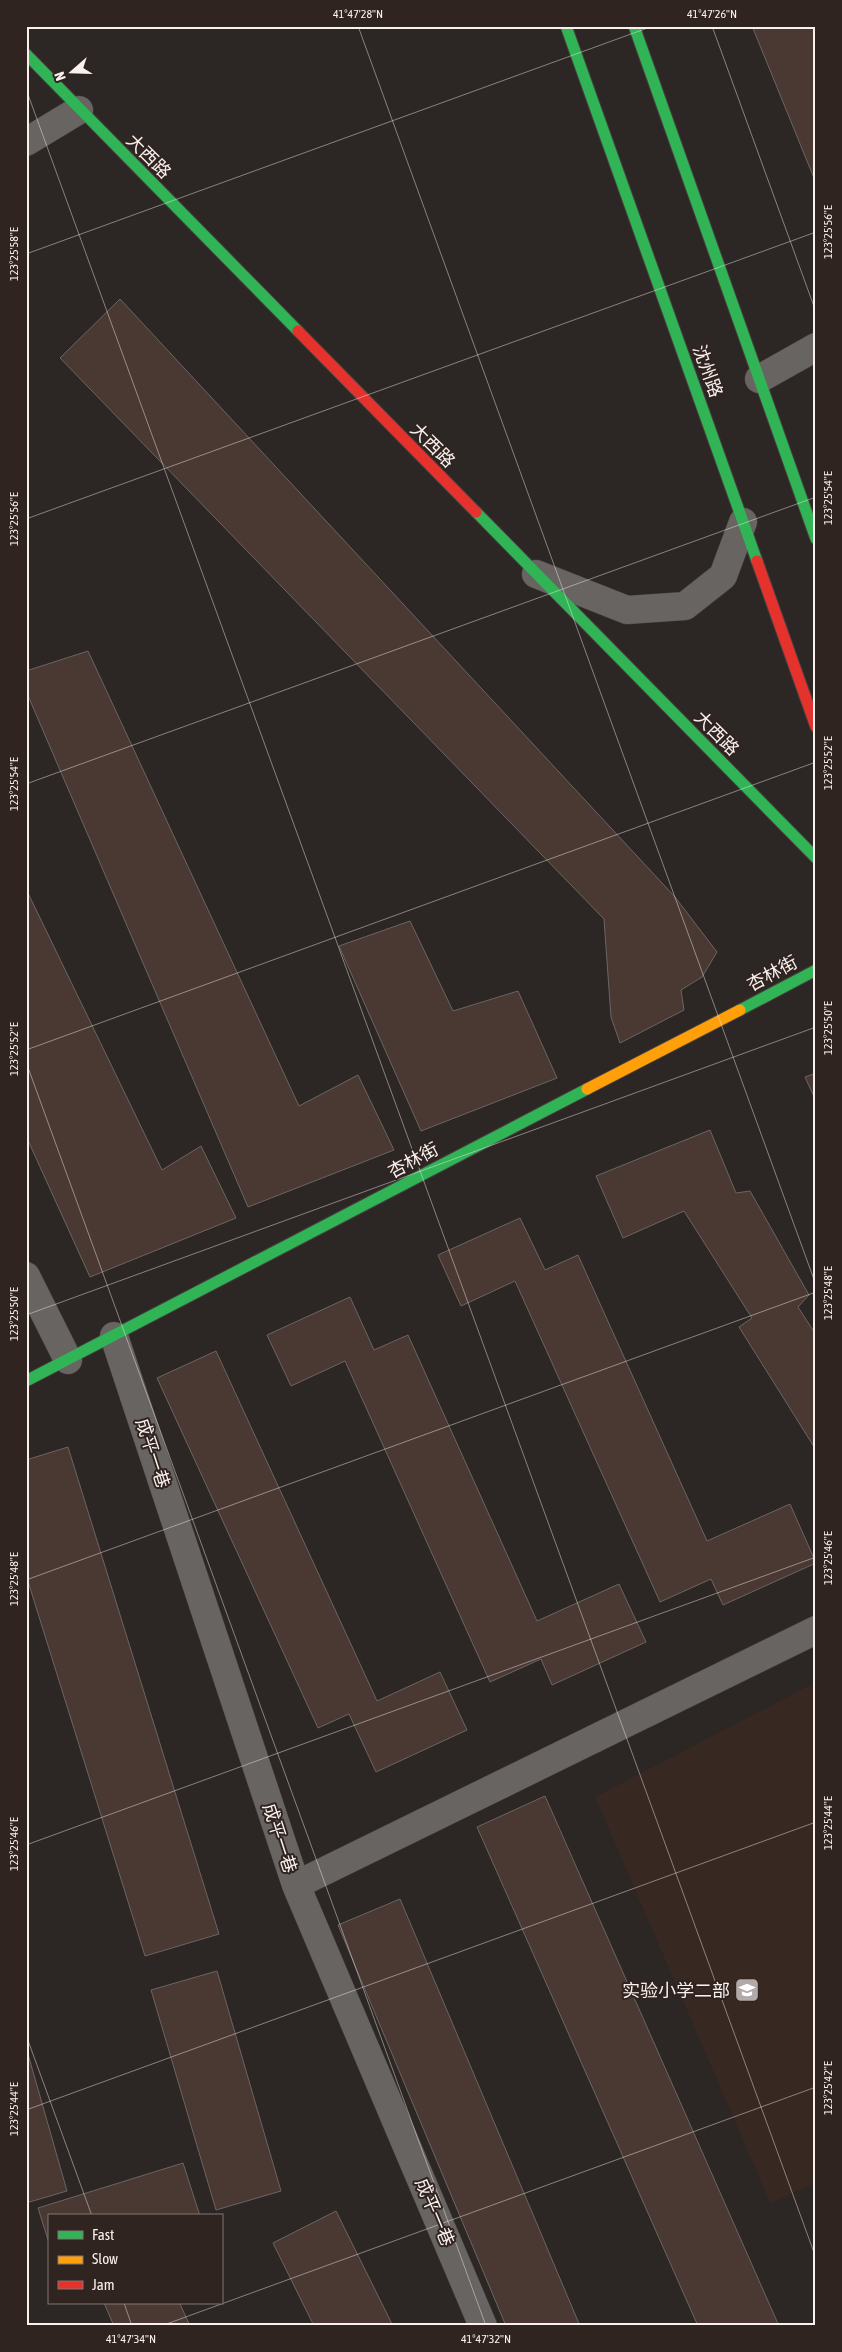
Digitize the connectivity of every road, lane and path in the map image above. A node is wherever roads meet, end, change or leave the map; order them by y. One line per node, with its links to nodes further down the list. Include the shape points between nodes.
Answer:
1 (566, 26): 8 (main road, 沈州路)
2 (634, 26): 7 (main road)
3 (26, 54): 4 (main road, 大西路)
4 (79, 110): 5 (street); 10 (main road, 大西路)
5 (26, 142)
6 (816, 347): 7 (street)
7 (759, 379): 9 (main road)
8 (743, 522): 10 (street, via 723,576 686,606 627,610); 11 (main road, 沈州路)
9 (816, 539)
10 (536, 574): 12 (main road, 大西路)
11 (816, 727)
12 (816, 858)
13 (816, 970): 15 (main road, 杏林街)
14 (26, 1276): 16 (street)
15 (114, 1336): 16 (main road, 杏林街); 19 (street, 成平一巷)
16 (68, 1360): 17 (main road, 杏林街)
17 (26, 1382)
18 (816, 1630): 19 (street)
19 (296, 1885): 20 (street, 成平一巷)
20 (483, 2326)

